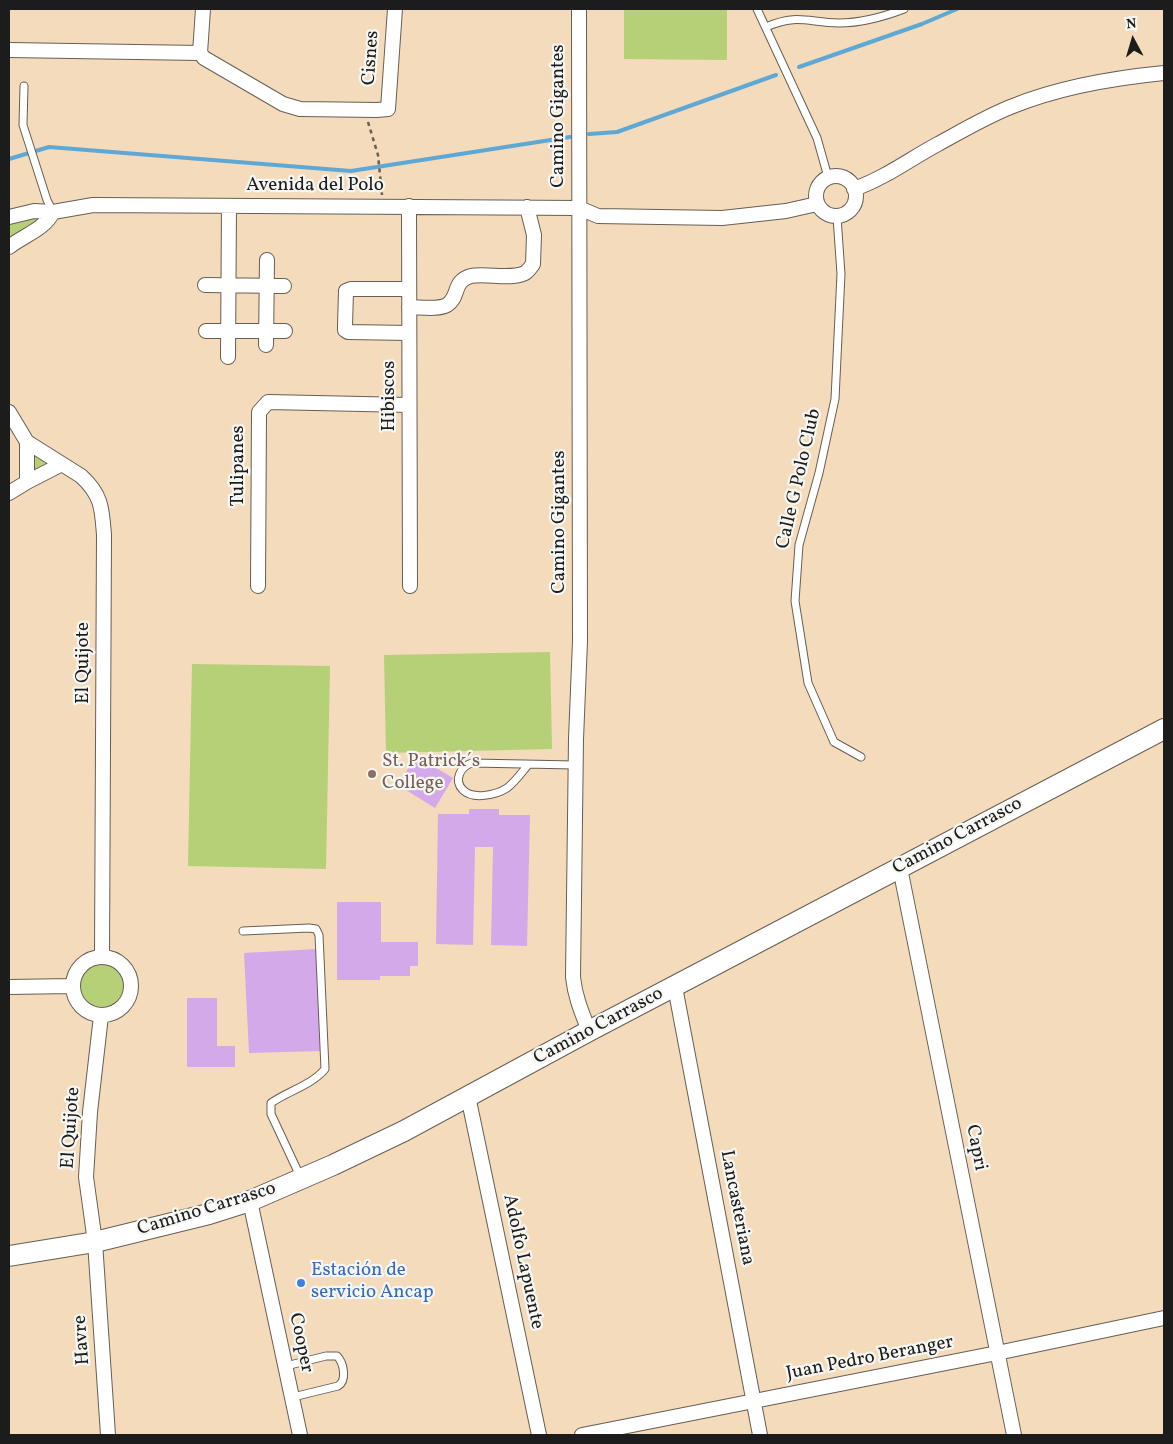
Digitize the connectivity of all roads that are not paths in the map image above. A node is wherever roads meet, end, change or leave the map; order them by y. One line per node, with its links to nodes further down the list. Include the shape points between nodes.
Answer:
1 (203, 9): 8 (street)
2 (395, 9): 8 (street, Cisnes, via 388,109 300,109 283,104)
3 (579, 9): 17 (street, Camino Gigantes)
4 (757, 9): 6 (lane)
5 (904, 9): 6 (lane, via 858,22 800,19 780,21)
6 (766, 27): 11 (lane, via 817,138)
7 (9, 50): 8 (street)
8 (200, 53)
9 (1164, 73): 12 (street, via 1128,76 1056,91 1012,106 883,177)
10 (24, 86): 18 (lane, via 23,125)
11 (828, 177): 12 (street, via 846,179); 13 (street, via 818,185)
12 (854, 189): 19 (street, via 853,207)
13 (816, 204): 17 (street, Avenida del Polo, via 786,211 722,218 598,216); 19 (street, via 824,213)
14 (229, 206): 15 (street, Avenida del Polo); 18 (street, Avenida del Polo, via 93,205); 24 (street)
15 (409, 206): 16 (street, Avenida del Polo); 27 (street, Hibiscos)
16 (528, 207): 17 (street, Avenida del Polo); 28 (street, via 534,235 533,264 525,273 469,276 460,282 453,300 447,305)
17 (578, 208): 46 (street, Camino Gigantes, via 580,641)
18 (53, 212): 20 (street, Avenida del Polo, via 34,211); 21 (street, via 42,226)
19 (837, 216): 44 (lane, Calle G Polo Club, via 841,274 835,398 799,545 795,601 808,684 834,742)
20 (9, 217)
21 (9, 247)
22 (267, 260): 25 (street)
23 (205, 286): 24 (street)
24 (229, 286): 25 (street); 30 (street)
25 (266, 286): 26 (street); 33 (street)
26 (284, 286)
27 (408, 289): 28 (street, Hibiscos); 32 (street, via 346,291 345,330)
28 (409, 307): 32 (street, Hibiscos)
29 (206, 331): 30 (street)
30 (228, 331): 33 (street); 34 (street)
31 (285, 331): 33 (street)
32 (410, 333): 35 (street, Hibiscos)
33 (266, 338)
34 (228, 357)
35 (409, 405): 41 (street, Tulipanes, via 268,402 263,406 259,412); 42 (street, Hibiscos)
36 (9, 412): 37 (street, El Quijote)
37 (27, 442): 38 (street, El Quijote); 39 (street)
38 (62, 464): 39 (street); 49 (street, El Quijote, via 89,483 100,500 102,510)
39 (28, 482): 40 (street)
40 (9, 493)
41 (258, 586)
42 (410, 586)
43 (1163, 735): 47 (main road, Camino Carrasco)
44 (861, 757)
45 (528, 764): 45 (lane, via 465,765 460,772 459,784 467,793 502,791); 46 (lane)
46 (575, 765): 54 (street, Camino Gigantes, via 573,977 579,1006)
47 (900, 868): 52 (main road, Camino Carrasco); 61 (street, Capri)
48 (243, 931): 56 (lane, via 309,928 316,929 319,935 325,1069 318,1077 271,1103 275,1125)
49 (102, 956): 50 (street, via 85,961 77,969); 53 (street, via 117,960 125,967 132,986 125,1005)
50 (72, 986): 51 (street); 53 (street, via 83,1009)
51 (9, 987)
52 (675, 987): 54 (main road, Camino Carrasco); 64 (street, Lancasteriana)
53 (101, 1016): 58 (street, El Quijote, via 86,1177)
54 (590, 1031): 55 (main road, Camino Carrasco)
55 (468, 1096): 56 (main road, Camino Carrasco, via 404,1131); 67 (street, Adolfo Lapuente)
56 (301, 1179): 57 (main road, Camino Carrasco)
57 (250, 1201): 58 (main road, Camino Carrasco, via 173,1224); 62 (street, Cooper)
58 (95, 1242): 59 (main road, Camino Carrasco); 65 (street, Havre)
59 (9, 1256)
60 (1164, 1318): 61 (street, Juan Pedro Beranger)
61 (997, 1353): 64 (street, Juan Pedro Beranger); 70 (street, Capri)
62 (286, 1366): 63 (street, Cooper); 63 (lane, via 326,1356 340,1358 342,1384)
63 (293, 1397): 66 (street, Cooper)
64 (753, 1400): 68 (street, Juan Pedro Beranger); 69 (street, Lancasteriana)
65 (108, 1435)
66 (300, 1435)
67 (539, 1435)
68 (582, 1435)
69 (760, 1435)
70 (1014, 1435)

